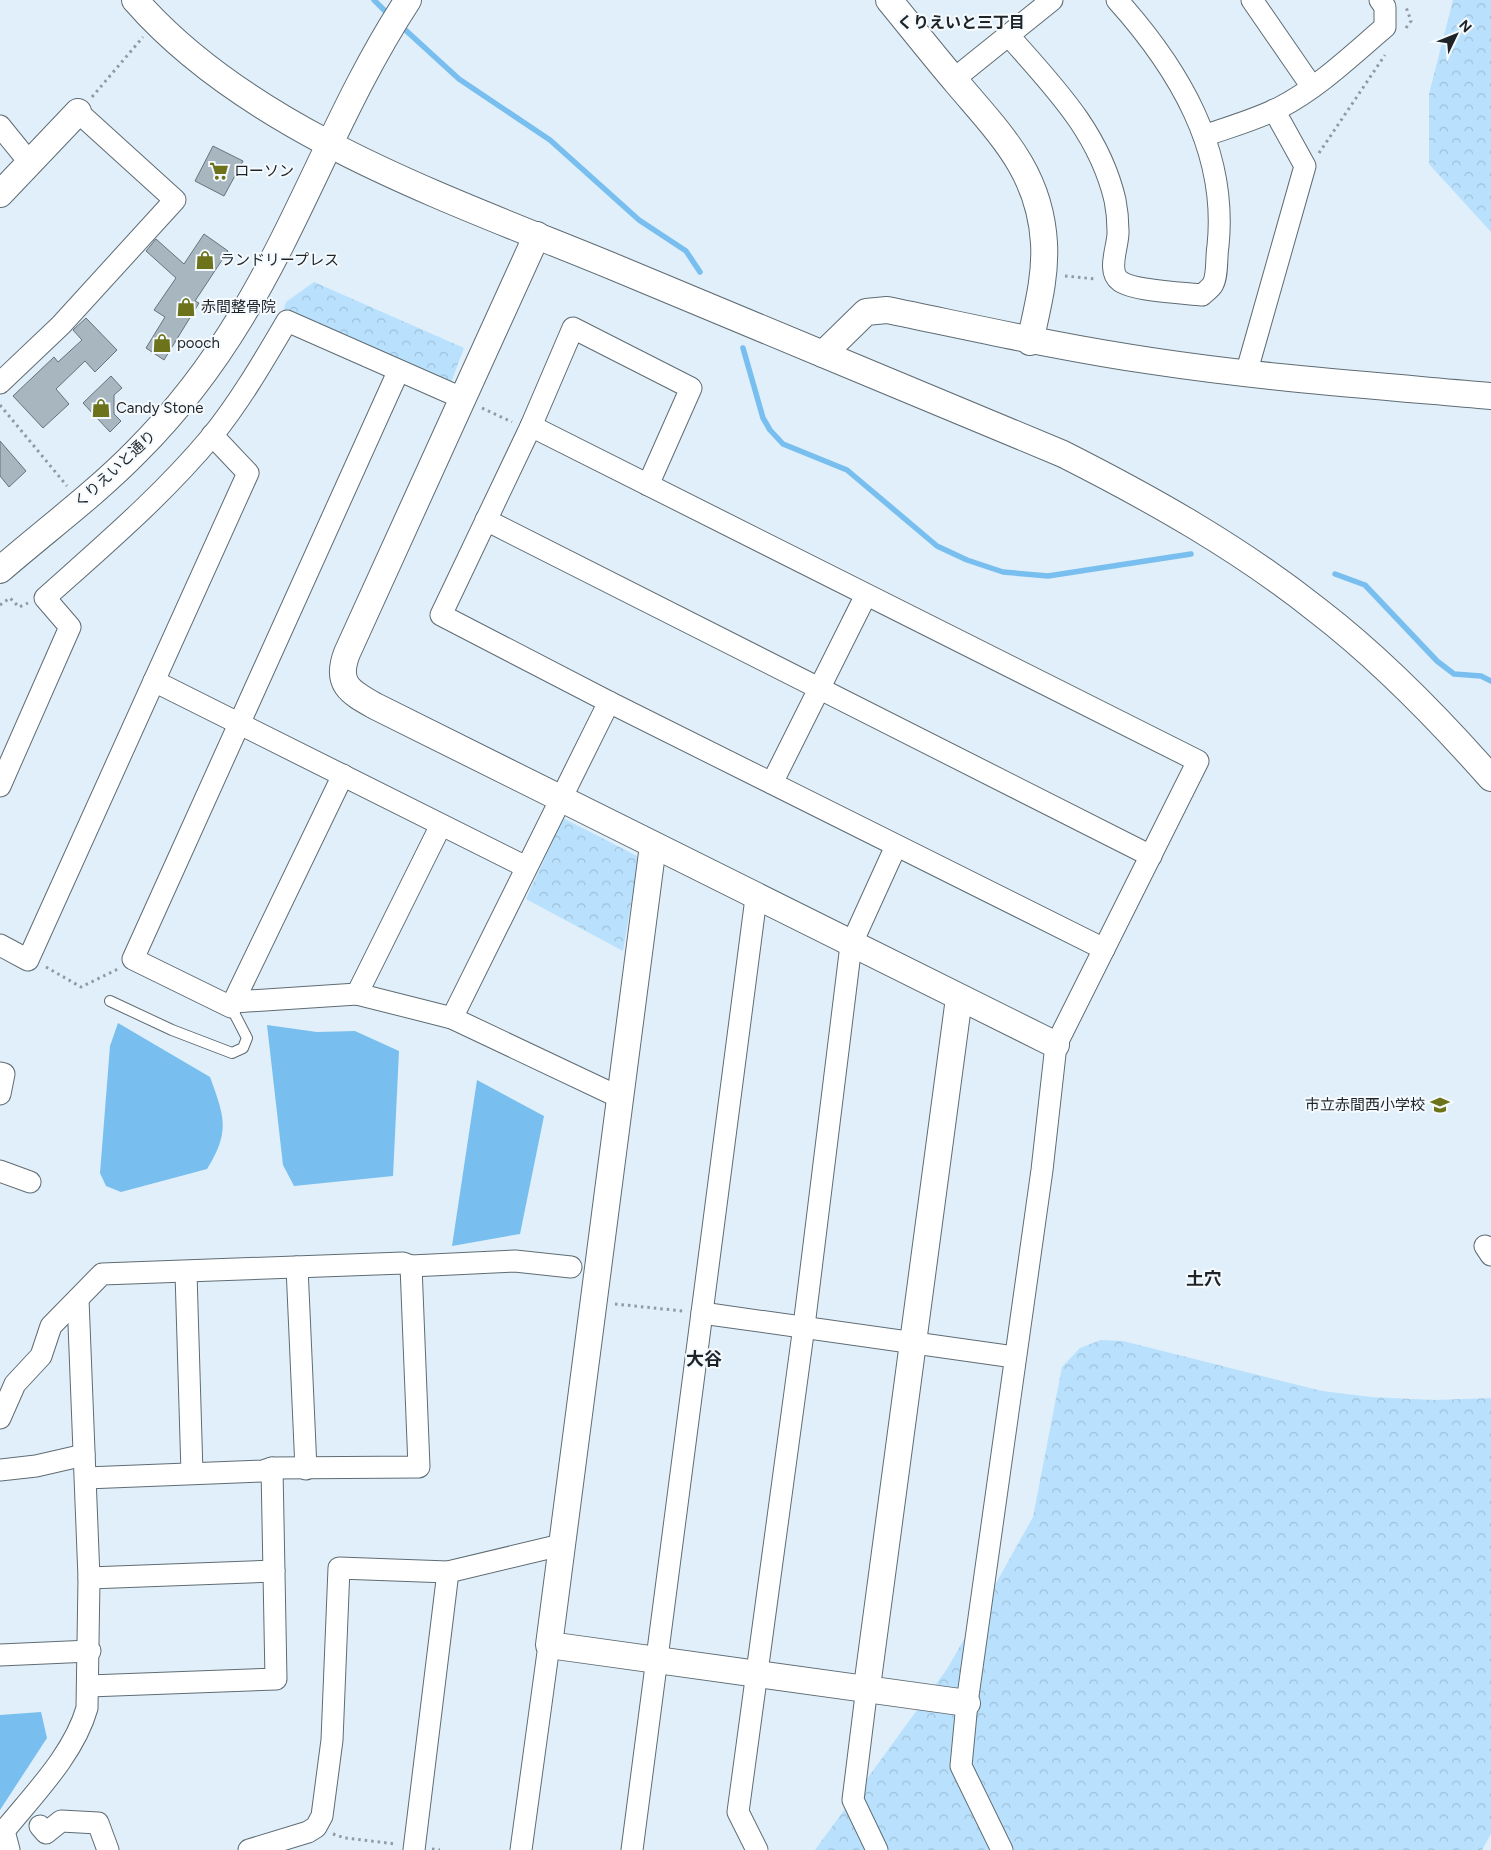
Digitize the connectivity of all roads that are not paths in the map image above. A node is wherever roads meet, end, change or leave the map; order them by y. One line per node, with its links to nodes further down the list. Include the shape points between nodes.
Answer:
1 (135, 0): 15 (street, via 155,23 208,68 275,114)
2 (408, 0): 15 (street, くりえいと通り, via 384,38)
3 (890, 0): 9 (street)
4 (1052, 0): 8 (street)
5 (1117, 0): 14 (street, via 1178,79)
6 (1252, 0): 10 (street)
7 (1380, 0): 10 (street, via 1385,7 1385,27)
8 (1010, 36): 9 (street); 14 (street, via 1092,137 1115,200 1118,231 1114,270 1119,281 1131,287 1202,295 1213,284 1219,232 1217,192)
9 (954, 79): 19 (street, via 1014,150 1031,182 1039,209 1044,274)
10 (1312, 87): 11 (street)
11 (1274, 110): 14 (street); 22 (street, via 1305,166)
12 (78, 112): 16 (street); 23 (street, via 175,200 61,325)
13 (0, 126): 16 (street)
14 (1204, 136)
15 (329, 143): 18 (street, via 432,192); 30 (street, くりえいと通り, via 264,278 212,362 137,451)
16 (30, 162): 17 (street)
17 (0, 194)
18 (538, 236): 20 (street); 25 (street)
19 (1030, 342): 20 (street, via 887,310 866,312); 22 (street)
20 (823, 354): 37 (street, via 1063,454 1126,486 1228,546 1326,617 1395,677)
21 (398, 372): 25 (street); 27 (street, via 287,321 246,390); 35 (street)
22 (1246, 374): 24 (street)
23 (0, 383)
24 (1491, 396)
25 (464, 399): 40 (street, via 347,653 342,666 344,682 354,694 375,706)
26 (530, 428): 28 (street); 28 (street, via 573,328 691,388); 29 (street)
27 (212, 435): 32 (street, via 248,473); 39 (street, via 155,498 45,598 70,627)
28 (648, 485): 31 (street)
29 (486, 520): 33 (street); 34 (street, via 441,615)
30 (0, 570)
31 (866, 595): 33 (street); 44 (street, via 1198,761)
32 (154, 681): 35 (street); 47 (street, via 28,960)
33 (820, 689): 38 (street); 44 (street)
34 (609, 702): 38 (street); 40 (street)
35 (239, 723): 36 (street); 53 (street, via 133,958)
36 (343, 775): 41 (street); 53 (street)
37 (1491, 778)
38 (772, 783): 43 (street)
39 (0, 786)
40 (563, 799): 42 (street); 45 (street)
41 (441, 825): 45 (street); 50 (street)
42 (653, 845): 46 (street); 58 (street)
43 (896, 846): 48 (street); 49 (street)
44 (1151, 856): 49 (street)
45 (526, 867): 54 (street)
46 (756, 898): 48 (street); 66 (street)
47 (0, 945)
48 (852, 945): 51 (street); 67 (street)
49 (1104, 949): 55 (street)
50 (357, 994): 53 (street); 54 (street)
51 (960, 998): 55 (street); 68 (street)
52 (110, 1001): 53 (lane, via 232,1053 243,1048 247,1038)
53 (232, 1004)
54 (452, 1018): 58 (street)
55 (1056, 1046): 69 (street, via 1042,1170)
56 (0, 1073): 57 (street, via 4,1074)
57 (0, 1094)
58 (621, 1098): 77 (street)
59 (0, 1171): 60 (street)
60 (30, 1182)
61 (411, 1266): 62 (street, via 515,1261); 63 (street, via 403,1263); 73 (street, via 419,1467)
62 (571, 1267)
63 (297, 1268): 64 (street); 73 (street)
64 (186, 1272): 65 (street, via 102,1274); 75 (street)
65 (78, 1299): 70 (street, via 51,1326 41,1356 15,1384); 71 (street)
66 (702, 1313): 67 (street); 84 (street)
67 (804, 1326): 68 (street); 85 (street)
68 (913, 1342): 69 (street); 87 (street)
69 (1014, 1357): 88 (street)
70 (0, 1418)
71 (84, 1455): 74 (street); 76 (street)
72 (272, 1468): 73 (street); 75 (street); 78 (street)
73 (306, 1468)
74 (0, 1470)
75 (192, 1473): 76 (street)
76 (86, 1478): 80 (street)
77 (562, 1546): 79 (street); 81 (street)
78 (274, 1571): 80 (street); 86 (street, via 276,1679)
79 (448, 1572): 91 (street); 93 (street, via 339,1568 332,1740 322,1816 316,1828 308,1832)
80 (89, 1578): 82 (street)
81 (549, 1645): 84 (street); 94 (street)
82 (90, 1651): 83 (street); 86 (street)
83 (0, 1655)
84 (656, 1660): 85 (street); 95 (street)
85 (758, 1673): 87 (street); 96 (street, via 738,1812)
86 (89, 1686): 90 (street, via 81,1729)
87 (867, 1687): 88 (street); 97 (street, via 853,1800)
88 (967, 1703): 98 (street, via 962,1766)
89 (40, 1826): 92 (street, via 46,1833 61,1820 98,1823)
90 (4, 1837)
91 (414, 1848)
92 (108, 1850)
93 (249, 1850)
94 (521, 1850)
95 (632, 1850)
96 (757, 1850)
97 (877, 1850)
98 (1002, 1850)

